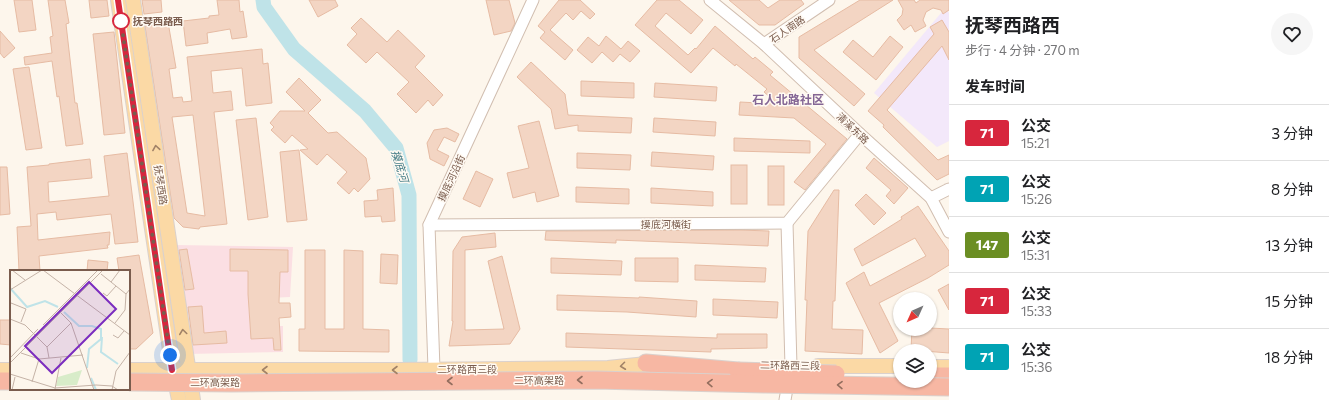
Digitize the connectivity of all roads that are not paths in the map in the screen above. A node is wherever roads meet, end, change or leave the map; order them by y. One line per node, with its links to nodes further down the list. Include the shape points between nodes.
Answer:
1 (118, 0): 19 (main road, 抚琴西路)
2 (133, 0): 20 (main road, 抚琴西路, one-way to 2)
3 (533, 0): 11 (street, 摸底河沿街)
4 (710, 0): 6 (street, 清溪东路)
5 (830, 0): 6 (street, 石人南路)
6 (764, 44): 7 (street, 清溪东路)
7 (860, 134): 9 (street, 清溪东路); 10 (street)
8 (949, 189): 9 (street)
9 (931, 198): 12 (street, 清溪东路)
10 (787, 223): 11 (street, 摸底河横街); 14 (street)
11 (429, 225): 21 (street, 摸底河沿街)
12 (949, 232)
13 (646, 363): 14 (main road, 二环路西三段); 21 (main road, 二环路西三段, one-way to 21, via 608,368); 22 (highway, bridge, via 738,371)
14 (791, 366): 15 (main road, 二环路西三段); 29 (street)
15 (893, 366)
16 (937, 367): 17 (main road)
17 (949, 367)
18 (130, 370): 19 (main road, 二环路西三段)
19 (172, 370): 20 (main road, 二环路西三段); 27 (main road, 抚琴西路)
20 (188, 370): 21 (main road, 二环路西三段, one-way to 20); 28 (main road, 抚琴西路)
21 (434, 370)
22 (893, 375)
23 (937, 376): 24 (highway)
24 (949, 376)
25 (130, 382): 26 (highway, 二环高架路, one-way to 25, bridge, via 595,380)
26 (949, 387)
27 (179, 400)
28 (193, 400)
29 (785, 400)

